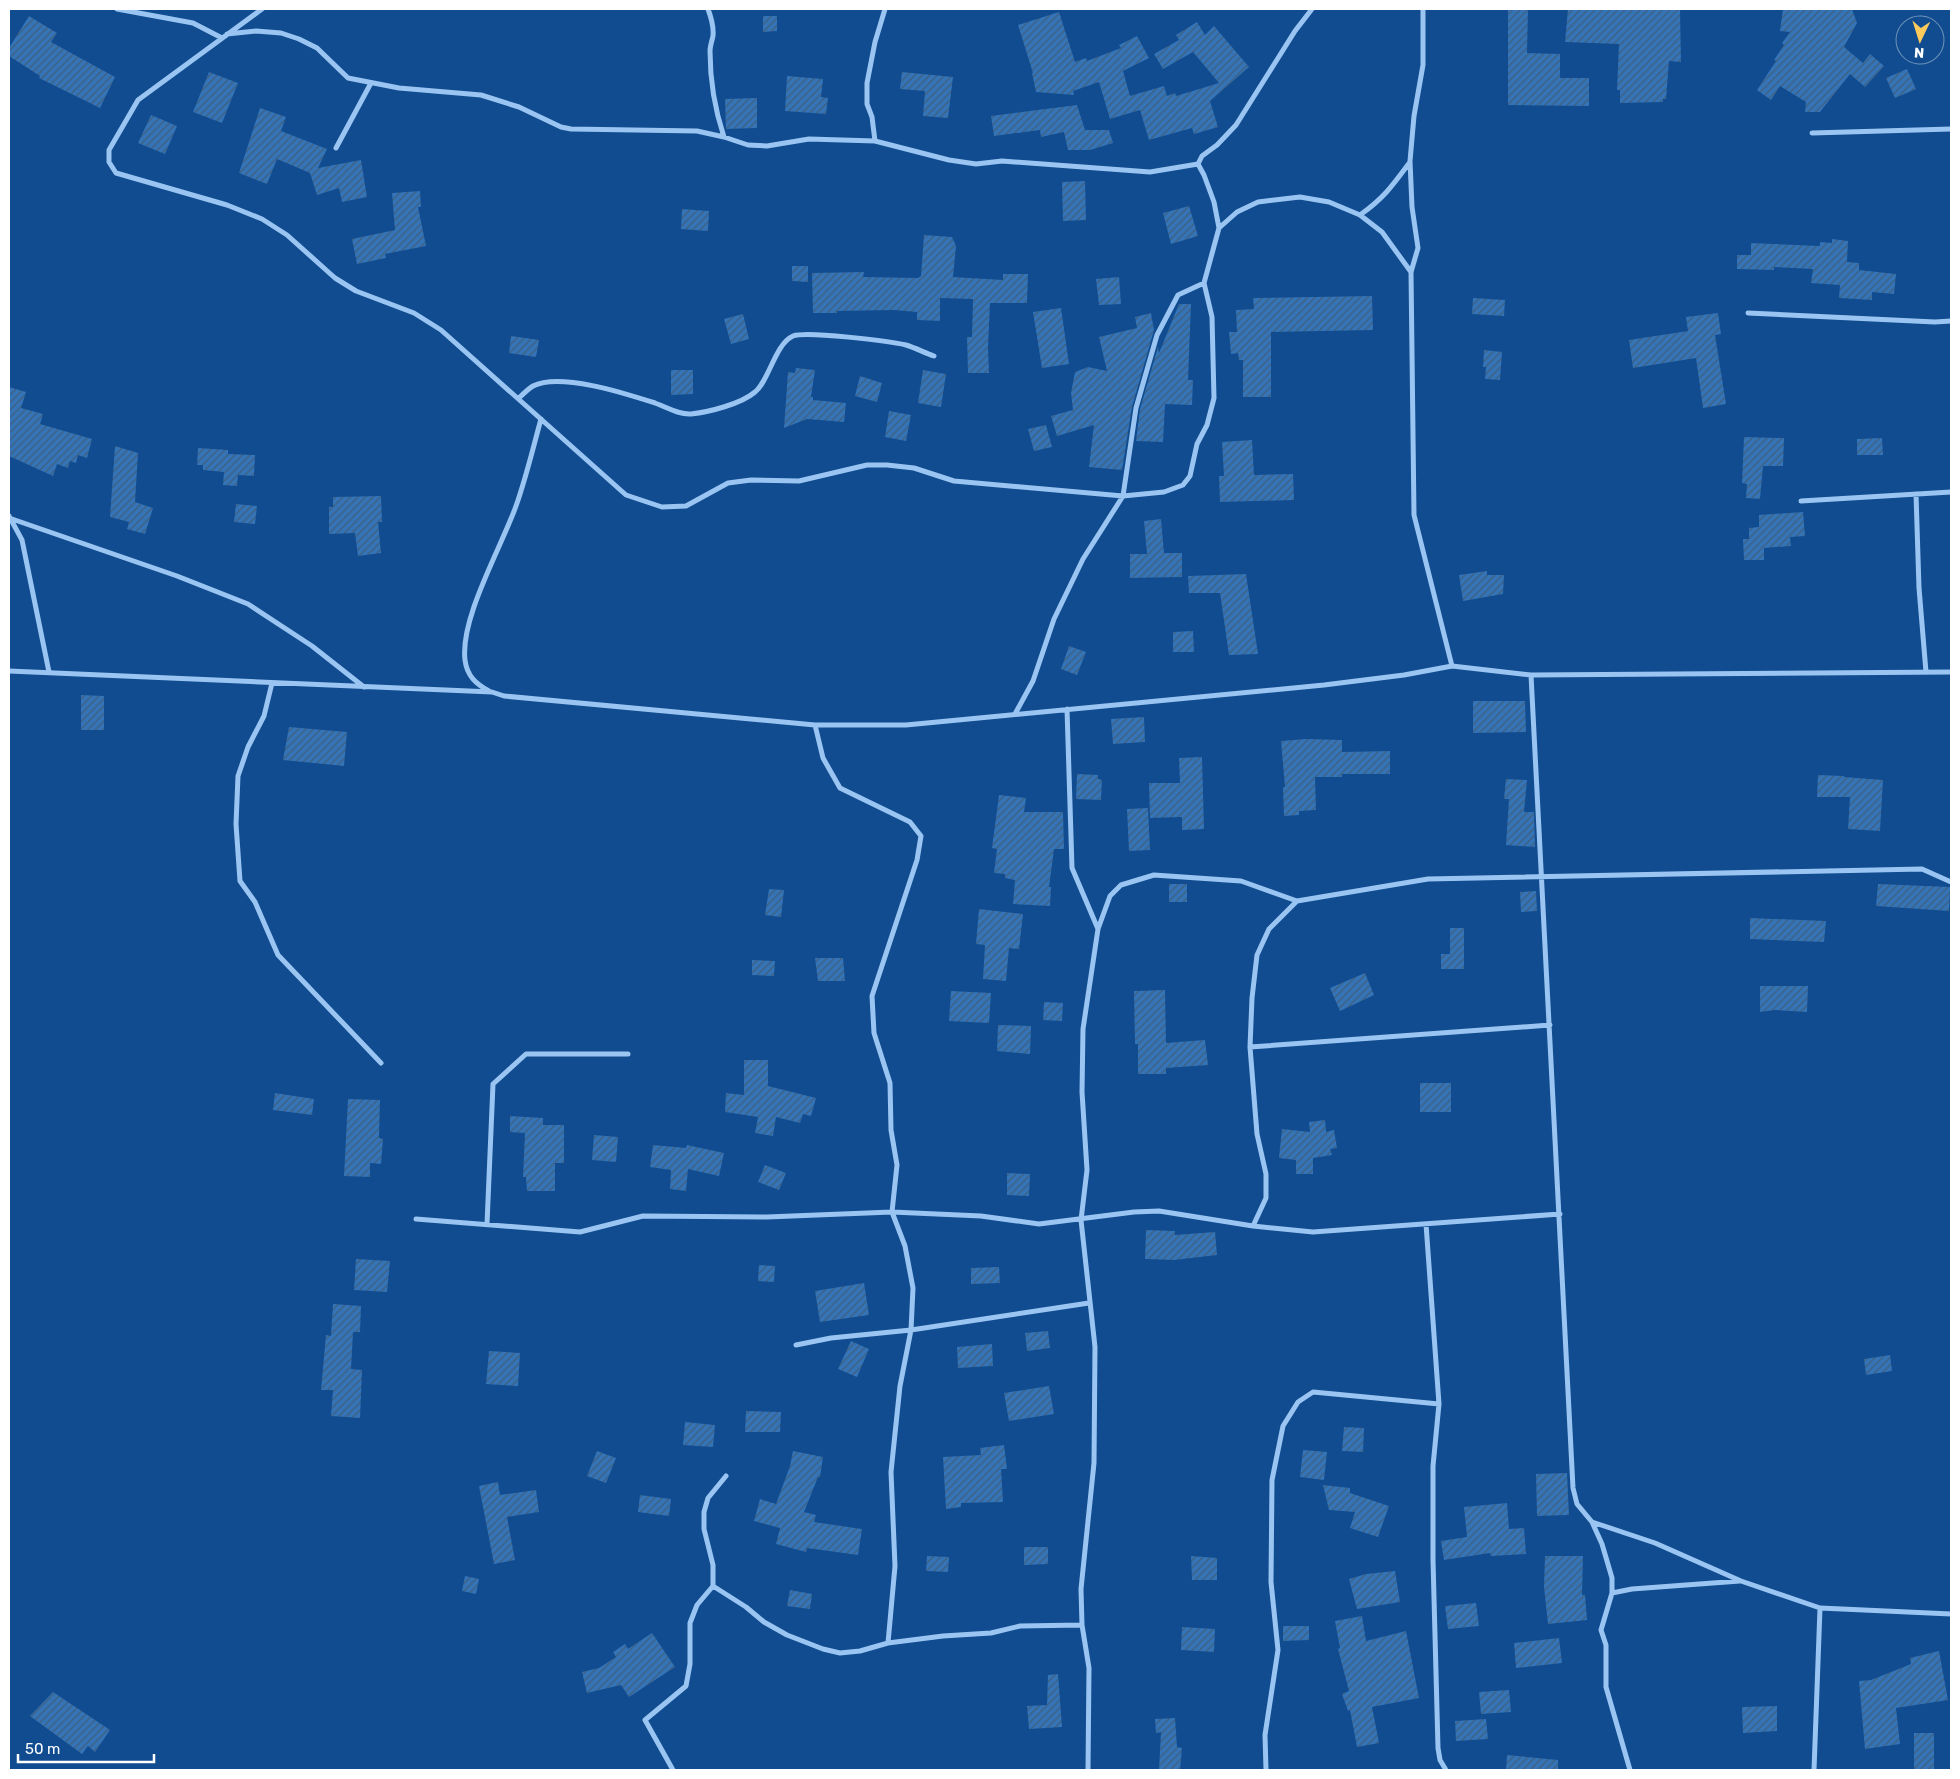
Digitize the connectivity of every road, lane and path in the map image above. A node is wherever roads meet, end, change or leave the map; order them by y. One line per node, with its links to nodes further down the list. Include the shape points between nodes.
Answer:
1 (117, 9): 7 (street, via 193,23)
2 (262, 9): 7 (street)
3 (708, 9): 11 (street, via 712,19 713,84)
4 (885, 9): 12 (street, via 867,83 867,104)
5 (1312, 9): 15 (street, via 1236,125 1218,145 1202,156)
6 (1423, 9): 14 (street, via 1423,65)
7 (224, 36): 8 (street, via 256,31 299,39 317,48 348,78); 23 (street, via 138,100 108,150 109,162 116,174 227,205 262,219 287,235 335,278 356,291 414,313 441,330)
8 (371, 83): 11 (street, via 481,95 519,107 566,128 697,131); 13 (street)
9 (1951, 129): 10 (street)
10 (1812, 133)
11 (724, 137): 12 (street, via 748,145 767,146 809,139)
12 (874, 141): 15 (street, via 976,164 1002,161 1150,172)
13 (336, 148)
14 (1410, 161): 16 (street, via 1386,194); 18 (street, via 1418,248)
15 (1198, 164): 17 (street, via 1214,202)
16 (1360, 215): 17 (street, via 1329,202 1300,197 1258,202 1237,212); 18 (street, via 1382,232)
17 (1219, 228): 19 (street)
18 (1411, 272): 30 (street, via 1414,515)
19 (1204, 283): 27 (street, via 1178,295 1157,335 1136,408); 27 (street, via 1212,317 1214,398 1207,425 1197,444 1190,476 1182,485 1164,492)
20 (1748, 313): 21 (street)
21 (1951, 321)
22 (934, 356): 23 (street, via 906,345 828,335 794,336 784,343 756,392 731,405 706,411 689,414 615,390 550,381 534,386)
23 (518, 398): 24 (street)
24 (541, 418): 27 (street, via 626,495 662,507 686,506 728,483 799,481 867,465 914,468 954,481); 38 (street, via 516,506 475,605 465,638 469,676)
25 (1951, 492): 26 (street)
26 (1916, 494): 28 (street); 33 (street)
27 (1124, 496): 40 (street, via 1079,568 1054,619 1033,682)
28 (1801, 501)
29 (10, 517): 32 (street, via 22,540); 37 (street, via 248,604 312,646)
30 (1452, 666): 35 (street); 39 (street, via 1324,685)
31 (9, 671): 32 (street)
32 (49, 672): 36 (street)
33 (1926, 672): 34 (street); 35 (street)
34 (1951, 672)
35 (1531, 675): 42 (street)
36 (272, 684): 37 (street); 49 (street, via 264,716 238,776 236,824 240,881 255,902 278,955)
37 (364, 688): 38 (street)
38 (492, 692): 41 (street, via 504,696)
39 (1067, 709): 40 (street); 45 (street, via 1072,868)
40 (1015, 714): 41 (street, via 906,725)
41 (814, 725): 50 (street, via 822,758 840,788 910,822 921,836 917,860 872,996 874,1033 890,1083 891,1130 897,1165)
42 (1542, 877): 43 (street, via 1922,869); 44 (street, via 1428,879); 46 (street)
43 (1951, 882)
44 (1297, 901): 45 (street, via 1241,881 1154,875 1121,885 1110,896); 47 (street, via 1269,929 1257,955)
45 (1098, 929): 53 (street, via 1083,1029 1082,1092 1087,1170)
46 (1550, 1025): 47 (street); 51 (street)
47 (1250, 1047): 56 (street, via 1256,1134 1266,1174 1266,1198)
48 (628, 1054): 54 (street, via 526,1054 493,1084)
49 (381, 1063)
50 (892, 1212): 53 (street, via 981,1216 1039,1224); 54 (street, via 767,1217 643,1216 580,1232); 58 (street, via 905,1246 914,1288)
51 (1560, 1214): 55 (street); 62 (street, via 1573,1488 1577,1504)
52 (416, 1219): 54 (street)
53 (1080, 1220): 56 (street, via 1158,1211); 57 (street)
54 (487, 1224)
55 (1426, 1224): 56 (street, via 1313,1232); 60 (street)
56 (1253, 1226)
57 (1089, 1303): 58 (street); 68 (street, via 1095,1347 1094,1462 1084,1547)
58 (911, 1330): 59 (street); 69 (street, via 900,1386 891,1472 895,1566)
59 (796, 1344)
60 (1439, 1404): 72 (street, via 1313,1392 1298,1402 1283,1426 1272,1480 1271,1582 1278,1650 1265,1735); 73 (street, via 1433,1466 1433,1560 1438,1748)
61 (726, 1476): 64 (street, via 708,1498 704,1512 704,1529 713,1564)
62 (1592, 1522): 63 (street, via 1655,1543); 65 (street, via 1612,1578)
63 (1741, 1581): 65 (street); 66 (street)
64 (713, 1586): 69 (street, via 764,1622 823,1649 840,1654); 70 (street, via 697,1605 690,1623 690,1664 686,1686 645,1720)
65 (1612, 1593): 74 (street, via 1601,1630 1606,1645 1606,1687)
66 (1820, 1608): 67 (street); 75 (street)
67 (1951, 1614)
68 (1082, 1625): 69 (street, via 1020,1626 991,1633); 71 (street, via 1090,1668)
69 (888, 1643)
70 (673, 1770)
71 (1088, 1770)
72 (1266, 1770)
73 (1446, 1770)
74 (1630, 1770)
75 (1814, 1770)

